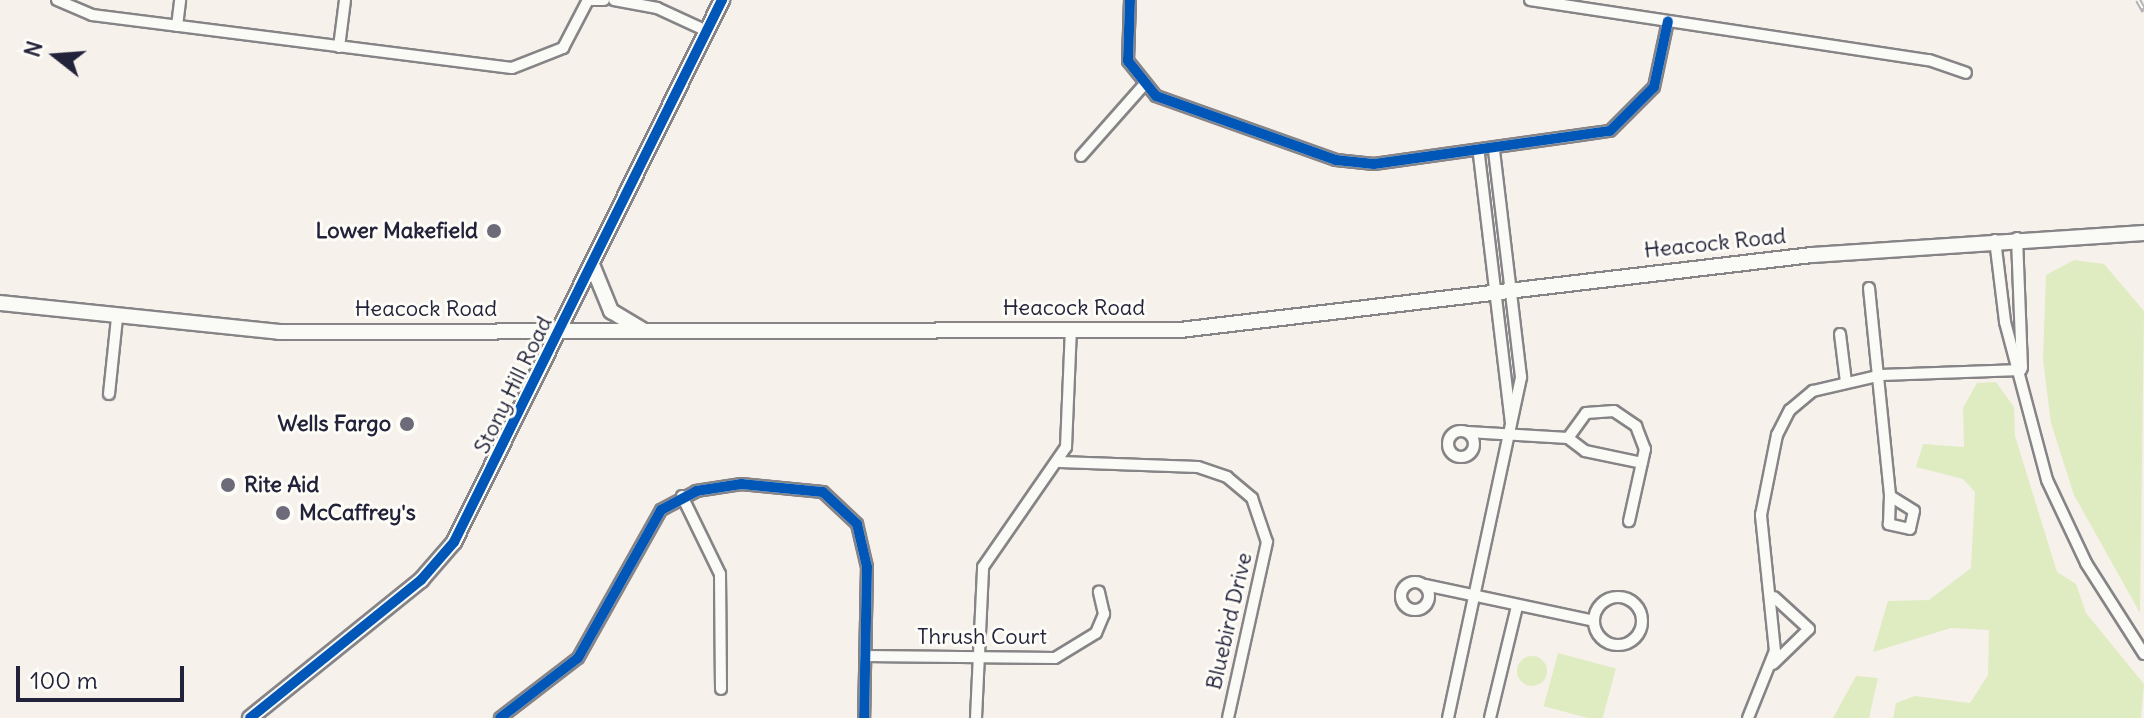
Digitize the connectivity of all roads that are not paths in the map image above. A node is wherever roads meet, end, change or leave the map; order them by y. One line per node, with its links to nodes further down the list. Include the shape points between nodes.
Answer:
1 (57, 0): 11 (street, via 92,15)
2 (180, 0): 11 (street)
3 (345, 0): 13 (street)
4 (588, 0): 5 (street); 13 (street, via 563,48 525,67)
5 (604, 0)
6 (614, 0): 12 (street, via 657,8)
7 (722, 0): 12 (main road, Stony Hill Road)
8 (1130, 0): 15 (street, via 1125,50)
9 (1530, 0): 10 (street)
10 (1668, 21): 14 (street, via 1929,60); 16 (street, via 1654,87 1625,123 1582,141)
11 (177, 26): 13 (street)
12 (707, 31): 22 (main road, Stony Hill Road)
13 (339, 47)
14 (1966, 73)
15 (1143, 86): 17 (street, via 1192,114 1336,160); 18 (street)
16 (1494, 152): 17 (street); 24 (street)
17 (1479, 155): 25 (street)
18 (1081, 156)
19 (2144, 233): 20 (main road, Heacock Road)
20 (2017, 238): 21 (main road, Heacock Road); 32 (street)
21 (1995, 240): 24 (main road, Heacock Road); 32 (street, via 2005,322)
22 (593, 267): 29 (main road, Stony Hill Road); 30 (main road, via 611,311)
23 (1869, 288): 33 (street)
24 (1511, 289): 25 (main road, Heacock Road); 37 (street, via 1521,377)
25 (1494, 294): 28 (main road, Heacock Road, via 1207,328); 37 (street)
26 (0, 303): 27 (main road, Heacock Road)
27 (117, 318): 29 (main road, Heacock Road, via 279,332); 35 (street)
28 (1071, 330): 30 (main road, Heacock Road); 39 (street, via 1070,430)
29 (563, 331): 30 (main road, Heacock Road); 55 (main road, Stony Hill Road, via 439,562)
30 (648, 333)
31 (1840, 334): 34 (street)
32 (2021, 370): 33 (street); 50 (street, via 2059,509)
33 (1881, 375): 34 (street); 42 (street)
34 (1846, 382): 47 (street, via 1804,396 1777,435 1761,515)
35 (109, 394)
36 (1468, 432): 37 (street)
37 (1512, 437): 38 (street); 46 (street)
38 (1568, 438): 40 (street, via 1585,451); 40 (street, via 1586,413 1622,412 1643,439)
39 (1060, 462): 52 (street, via 999,534 983,567); 59 (street, Bluebird Drive, via 1198,467 1227,477 1252,498 1267,542)
40 (1642, 463): 43 (street)
41 (682, 496): 51 (street, via 718,486 794,486 843,506 866,555); 54 (street, via 720,574); 56 (street, via 641,535 578,658)
42 (1890, 496)
43 (1629, 521)
44 (1425, 585): 46 (street)
45 (1099, 592): 52 (street, Thrush Court, via 1101,622 1074,651 1041,659)
46 (1476, 597): 48 (street); 60 (street)
47 (1774, 597): 53 (street); 53 (street, via 1809,629)
48 (1517, 606): 49 (street); 61 (street)
49 (1589, 620): 49 (street, via 1597,604 1611,600 1633,605 1646,622 1639,638 1623,643 1597,633)
50 (2142, 649)
51 (865, 656): 52 (street, Thrush Court); 57 (street)
52 (978, 657): 58 (street)
53 (1772, 665): 62 (street)
54 (721, 689)
55 (250, 718)
56 (500, 718)
57 (864, 718)
58 (976, 718)
59 (1228, 718)
60 (1448, 718)
61 (1490, 718)
62 (1748, 718)

